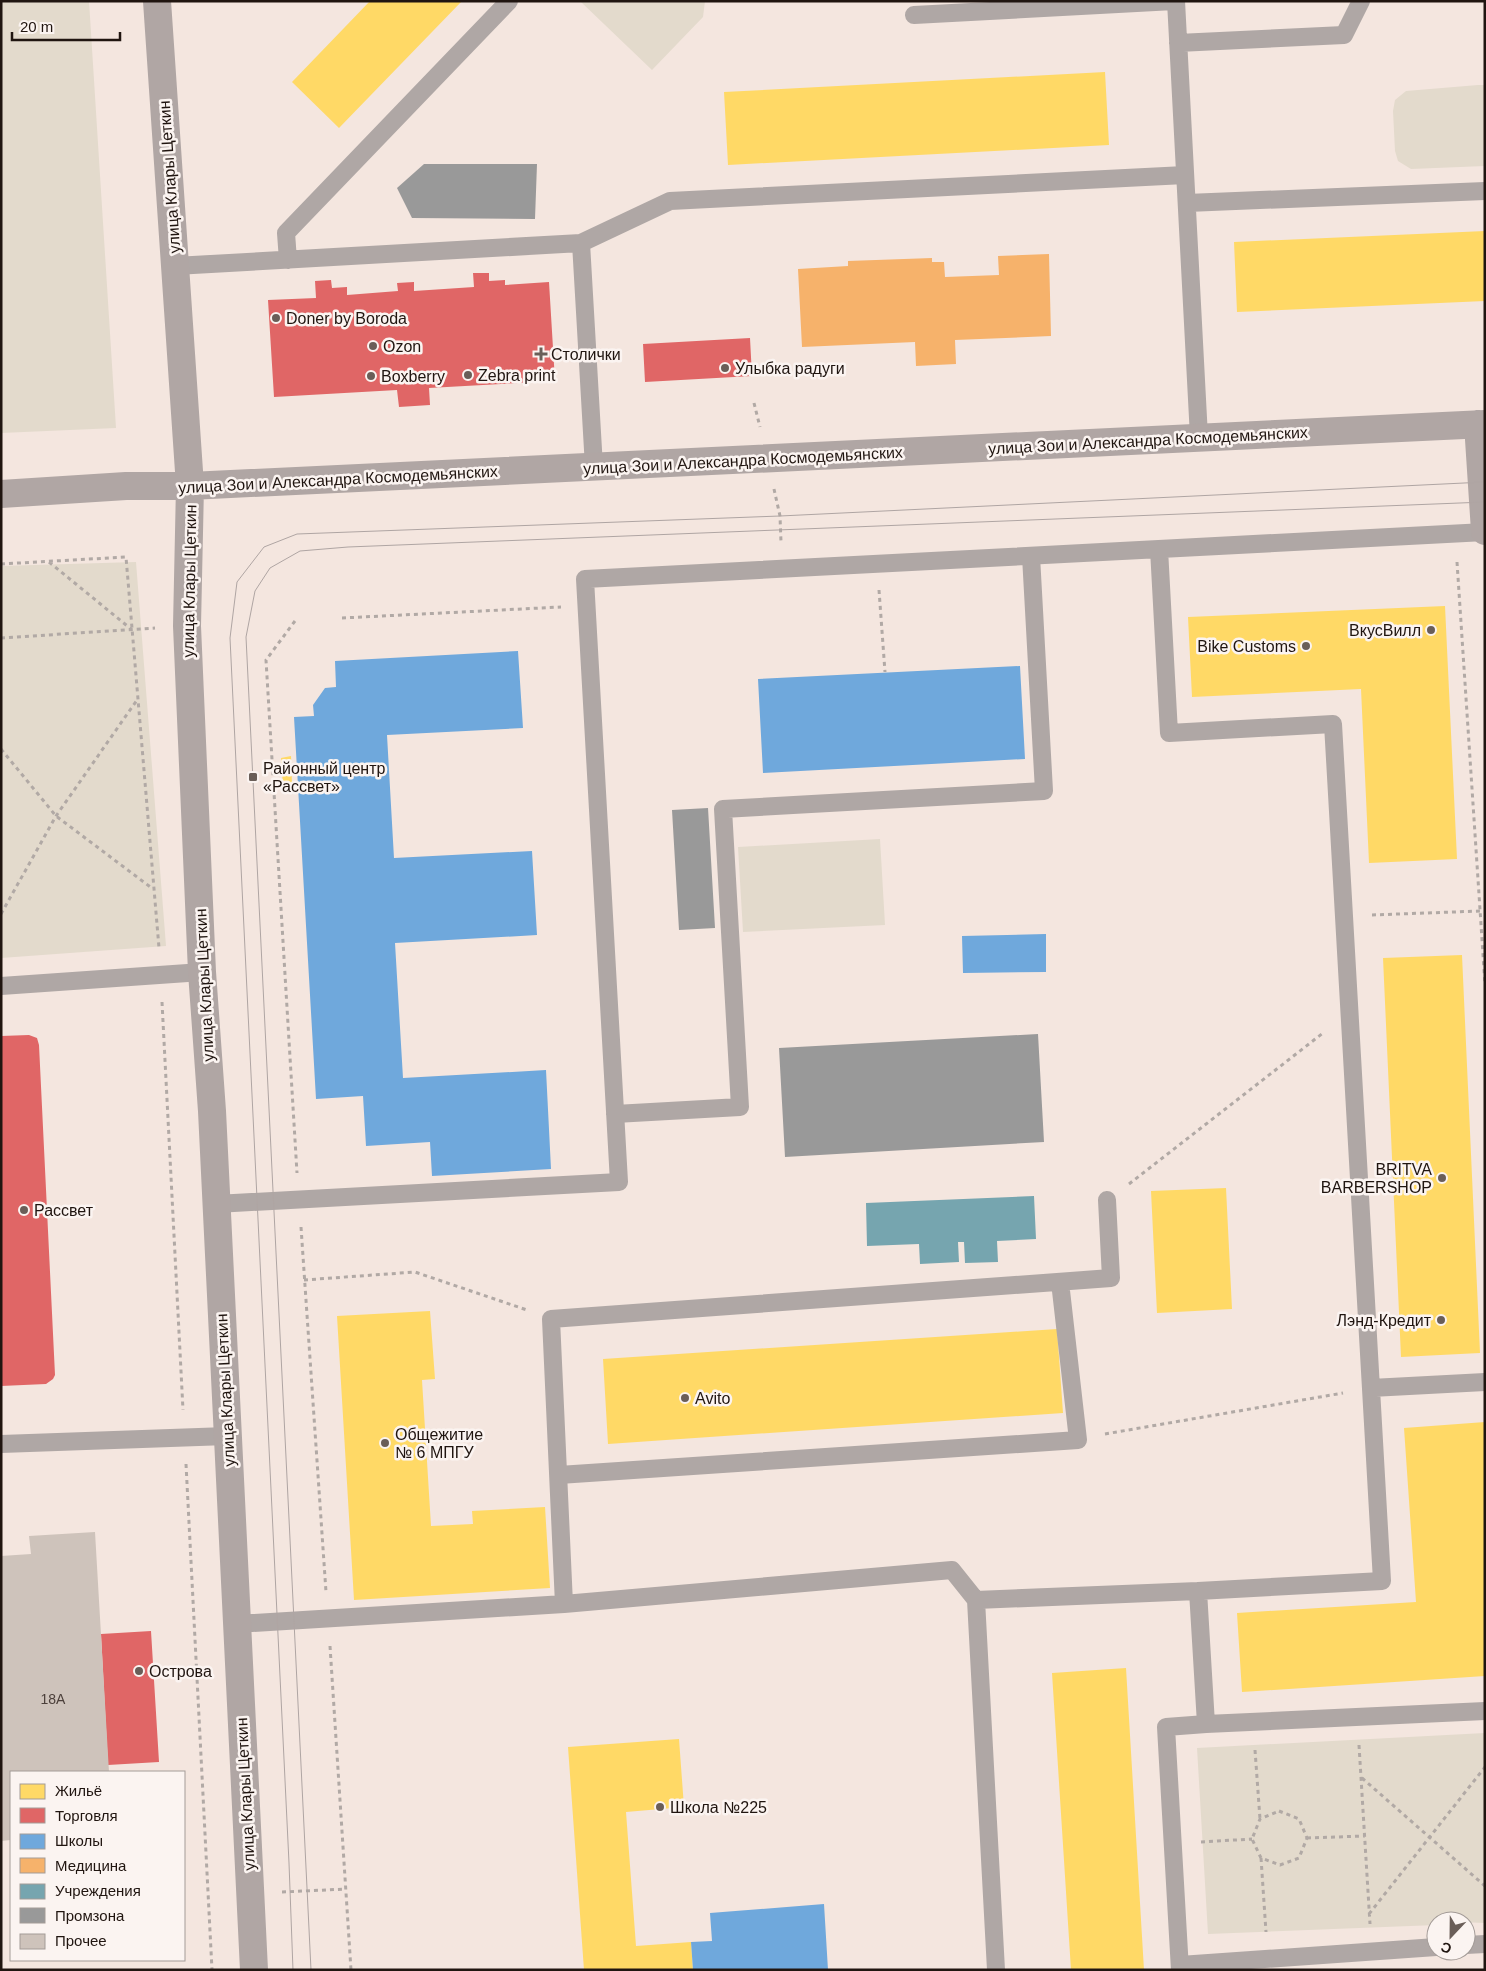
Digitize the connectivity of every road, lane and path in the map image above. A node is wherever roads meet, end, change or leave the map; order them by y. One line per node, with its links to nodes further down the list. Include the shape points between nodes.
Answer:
1 (156, 1): 12 (street, улица Клары Цеткин)
2 (509, 1): 11 (lane, via 286,233)
3 (1175, 1): 5 (lane); 6 (lane)
4 (1361, 1): 6 (lane, via 1344,35)
5 (914, 15)
6 (1178, 43): 7 (lane)
7 (1185, 175): 9 (lane); 10 (lane, via 670,201)
8 (1485, 191): 9 (lane)
9 (1187, 203): 14 (lane)
10 (581, 243): 11 (lane); 15 (lane)
11 (288, 260): 12 (lane)
12 (175, 266): 16 (street, улица Клары Цеткин)
13 (1481, 424): 14 (street, улица Зои и Александра Космодемьянских); 18 (street)
14 (1199, 437): 15 (street, улица Зои и Александра Космодемьянских)
15 (594, 467): 16 (street, улица Зои и Александра Космодемьянских)
16 (190, 486): 17 (street, улица Зои и Александра Космодемьянских, via 126,486); 39 (street, улица Клары Цеткин, via 187,626)
17 (1, 494)
18 (1485, 531): 19 (lane)
19 (1159, 549): 20 (lane); 38 (lane, via 1169,733 1333,724)
20 (1030, 556): 25 (lane, via 585,579); 44 (lane, via 1044,791 723,809 740,1107)
21 (1457, 557): 36 (path)
22 (48, 562): 23 (path); 29 (path); 29 (path, via 126,557)
23 (1, 564)
24 (879, 590): 31 (path)
25 (586, 606): 26 (path); 44 (lane)
26 (342, 618)
27 (295, 621): 45 (path, via 266,660)
28 (160, 628): 29 (path)
29 (132, 630): 30 (path); 32 (path)
30 (1, 638)
31 (885, 672)
32 (138, 699): 34 (path); 35 (path)
33 (1, 749): 34 (path)
34 (56, 816): 35 (path); 37 (path)
35 (154, 889): 40 (path)
36 (1480, 911): 38 (path); 41 (path)
37 (1, 914)
38 (1344, 916): 43 (lane)
39 (202, 972): 40 (lane); 47 (street, улица Клары Цеткин)
40 (161, 974): 42 (lane); 54 (path)
41 (1485, 985)
42 (1, 986)
43 (1350, 1012): 46 (path); 52 (lane)
44 (615, 1114): 45 (lane, via 619,1182)
45 (299, 1199): 47 (lane); 48 (path)
46 (1108, 1200): 49 (lane, via 1111,1278)
47 (216, 1204): 53 (street, улица Клары Цеткин)
48 (304, 1280): 50 (path, via 415,1272); 61 (path)
49 (1060, 1282): 50 (lane); 55 (lane)
50 (551, 1319): 57 (lane)
51 (1485, 1382): 52 (lane)
52 (1371, 1388): 55 (path); 58 (lane, via 1382,1581)
53 (227, 1436): 54 (lane); 62 (street, улица Клары Цеткин)
54 (185, 1437): 56 (lane); 82 (path)
55 (1078, 1440): 57 (lane)
56 (1, 1444)
57 (559, 1475): 60 (lane)
58 (1198, 1591): 59 (lane); 66 (lane)
59 (976, 1600): 60 (lane, via 952,1570); 85 (lane)
60 (564, 1604): 61 (lane)
61 (328, 1619): 62 (lane); 84 (path)
62 (236, 1624): 83 (street, улица Клары Цеткин)
63 (1485, 1711): 64 (lane)
64 (1358, 1718): 65 (lane); 68 (path)
65 (1253, 1722): 66 (lane); 69 (path)
66 (1206, 1724): 74 (lane, via 1166,1727)
67 (1485, 1767): 71 (path)
68 (1361, 1777): 70 (path); 71 (path)
69 (1260, 1819): 72 (path, via 1279,1812 1299,1819); 73 (path)
70 (1365, 1836): 72 (path); 77 (path)
71 (1431, 1837): 76 (path); 77 (path)
72 (1307, 1838): 75 (path, via 1299,1858 1280,1865)
73 (1252, 1839): 74 (path); 75 (path)
74 (1173, 1844): 81 (lane)
75 (1260, 1858): 80 (path)
76 (1485, 1886)
77 (1369, 1914): 79 (path)
78 (1426, 1948): 79 (lane)
79 (1371, 1952): 80 (lane)
80 (1268, 1959): 81 (lane)
81 (1180, 1968)
82 (212, 1970)
83 (254, 1970)
84 (350, 1970)
85 (996, 1970)

